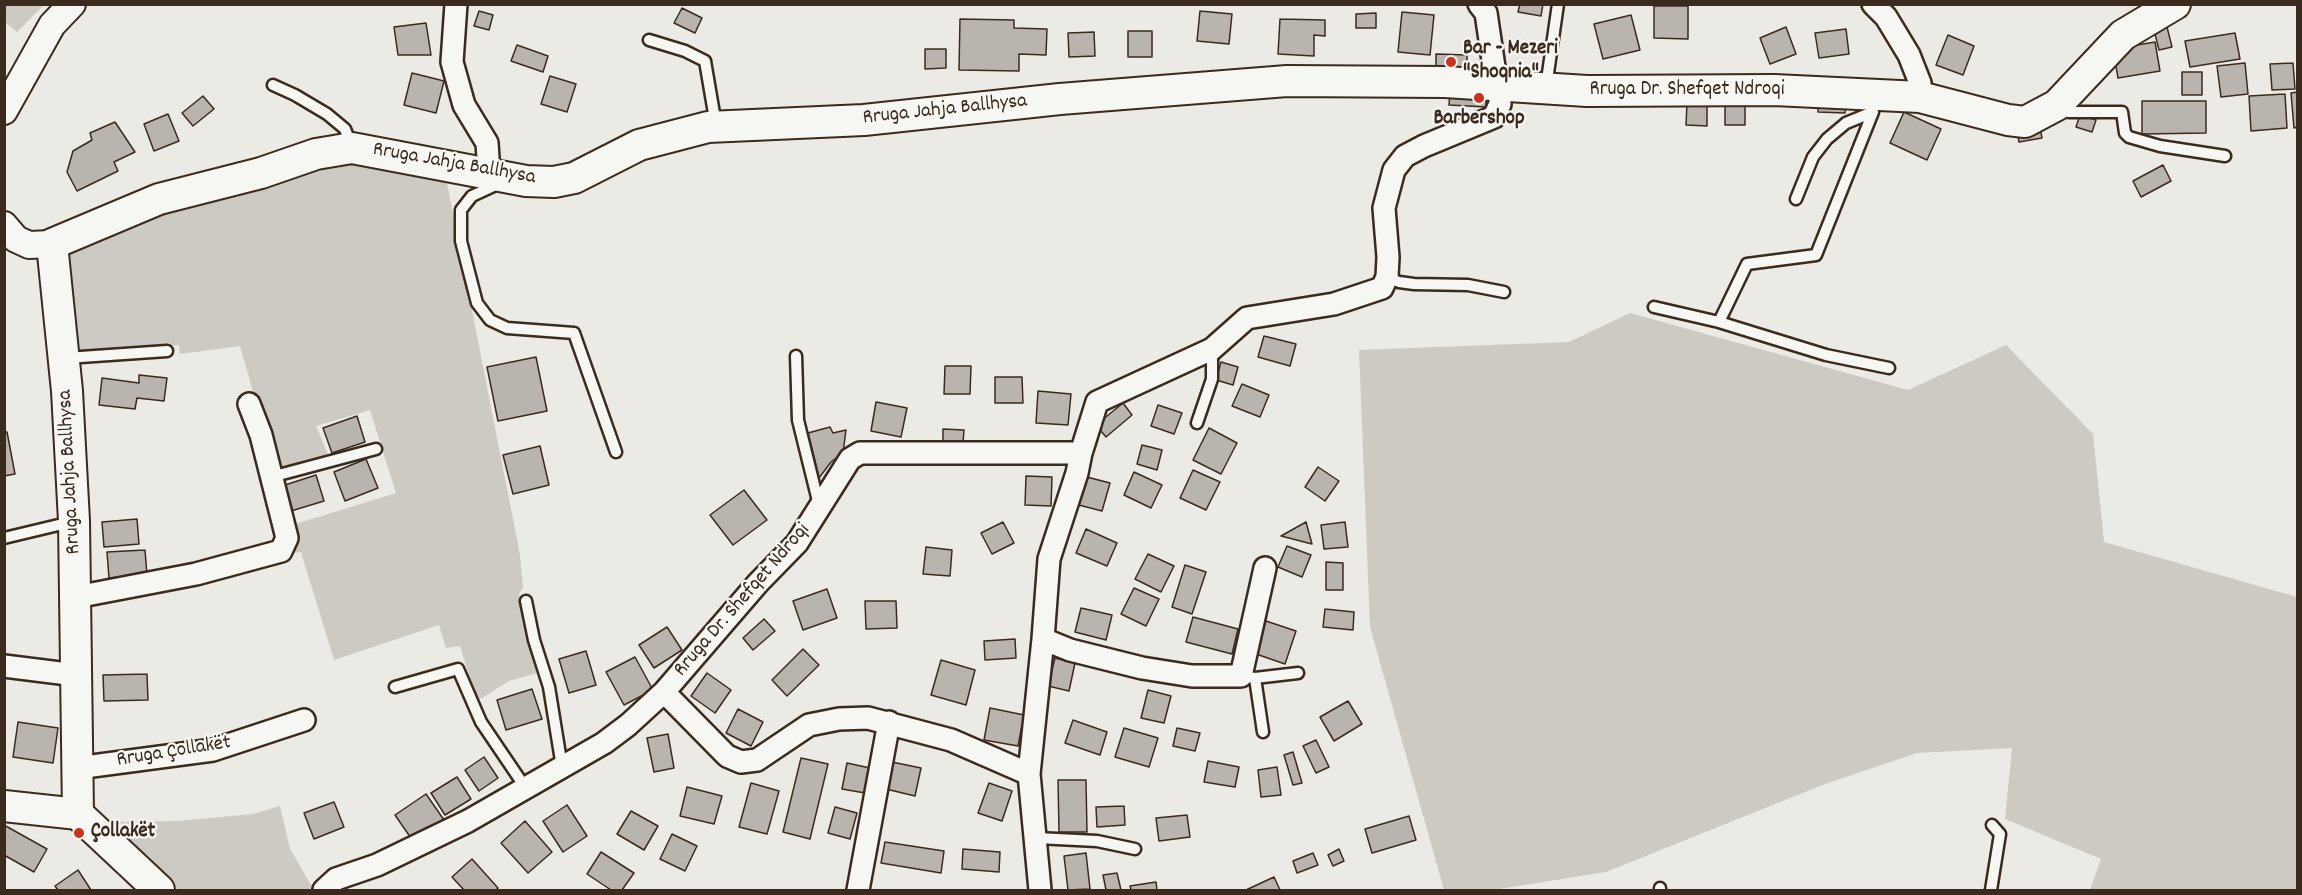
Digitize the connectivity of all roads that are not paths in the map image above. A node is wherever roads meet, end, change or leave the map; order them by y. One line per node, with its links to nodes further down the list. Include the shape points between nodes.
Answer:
1 (72, 4): 14 (street, via 52,25)
2 (456, 4): 18 (street, via 452,62 456,85 487,143)
3 (1479, 4): 8 (street, via 1486,13)
4 (1558, 4): 10 (lane)
5 (1873, 4): 11 (street, via 1886,17 1909,55 1920,83)
6 (2170, 6): 13 (main road, Rruga Dr. Shefqet Ndroqi, via 2123,35)
7 (649, 40): 15 (lane, via 686,51 705,62)
8 (1500, 84): 10 (main road, Rruga Dr. Shefqet Ndroqi); 15 (main road, Rruga Jahja Ballhysa, via 1287,81 864,120); 22 (street, via 1500,104 1494,117 1405,156 1394,170 1384,208)
9 (273, 85): 16 (lane, via 327,114 345,129)
10 (1546, 89): 12 (main road, Rruga Dr. Shefqet Ndroqi, via 1774,90)
11 (1920, 97): 12 (main road, Rruga Dr. Shefqet Ndroqi); 13 (main road, Rruga Dr. Shefqet Ndroqi, via 2025,122)
12 (1876, 104): 19 (lane, via 1827,139 1813,157); 25 (lane, via 1816,255 1747,264)
13 (2057, 105): 17 (lane, via 2069,112 2122,112 2129,137)
14 (5, 108)
15 (716, 126): 18 (main road, Rruga Jahja Ballhysa, via 639,146 574,178 526,181)
16 (352, 148): 18 (main road, Rruga Jahja Ballhysa); 21 (main road, Rruga Jahja Ballhysa, via 316,154 261,173 159,199)
17 (2224, 156)
18 (496, 175): 34 (lane, via 500,184 472,196 461,210 461,241 477,303 490,320 507,328 574,333)
19 (1796, 199)
20 (8, 236): 21 (street, via 29,245)
21 (52, 244): 29 (main road, Rruga Jahja Ballhysa)
22 (1387, 277): 23 (lane, via 1414,284 1468,285); 26 (street, via 1382,288 1334,304 1247,318)
23 (1504, 292)
24 (1654, 307): 25 (lane)
25 (1719, 322): 30 (lane, via 1826,355)
26 (1212, 349): 32 (lane, via 1212,379); 35 (street, via 1097,402)
27 (167, 351): 29 (lane)
28 (796, 356): 37 (lane, via 798,420)
29 (64, 358): 38 (main road, Rruga Jahja Ballhysa)
30 (1889, 368)
31 (249, 404): 36 (street)
32 (1197, 423)
33 (376, 449): 36 (lane)
34 (616, 452)
35 (1081, 453): 37 (street, Rruga Dr. Shefqet Ndroqi, via 860,453 850,459); 43 (street, via 1048,560)
36 (271, 477): 41 (street, via 287,538 281,551 196,574)
37 (820, 509): 49 (street, Rruga Dr. Shefqet Ndroqi, via 797,543)
38 (74, 521): 39 (lane); 41 (main road, Rruga Jahja Ballhysa)
39 (4, 538)
40 (1265, 568): 47 (street)
41 (76, 597): 46 (main road, Rruga Jahja Ballhysa)
42 (526, 601): 53 (lane, via 549,687)
43 (1042, 639): 47 (street, via 1142,668 1192,676); 55 (street)
44 (4, 666): 46 (street)
45 (1298, 673): 47 (lane)
46 (76, 675): 54 (main road, Rruga Jahja Ballhysa)
47 (1248, 677): 52 (lane)
48 (396, 687): 56 (lane, via 458,669 481,722)
49 (664, 692): 51 (street, via 727,756 741,762 758,760 809,725 868,718); 53 (street, Rruga Dr. Shefqet Ndroqi, via 604,743)
50 (304, 720): 54 (street, Rruga Çollakët, via 213,750)
51 (889, 722): 55 (street, via 951,740); 64 (street)
52 (1263, 732)
53 (562, 767): 56 (street, Rruga Dr. Shefqet Ndroqi)
54 (77, 768): 58 (main road, Rruga Jahja Ballhysa)
55 (1029, 774): 60 (street)
56 (525, 788): 63 (street, Rruga Dr. Shefqet Ndroqi, via 418,847 336,879)
57 (4, 806): 58 (main road)
58 (78, 814): 62 (main road)
59 (1992, 825): 66 (lane, via 2000,834)
60 (1037, 838): 61 (lane, via 1097,841); 65 (street)
61 (1135, 849)
62 (159, 891)
63 (324, 891)
64 (858, 891)
65 (1040, 891)
66 (1991, 891)

